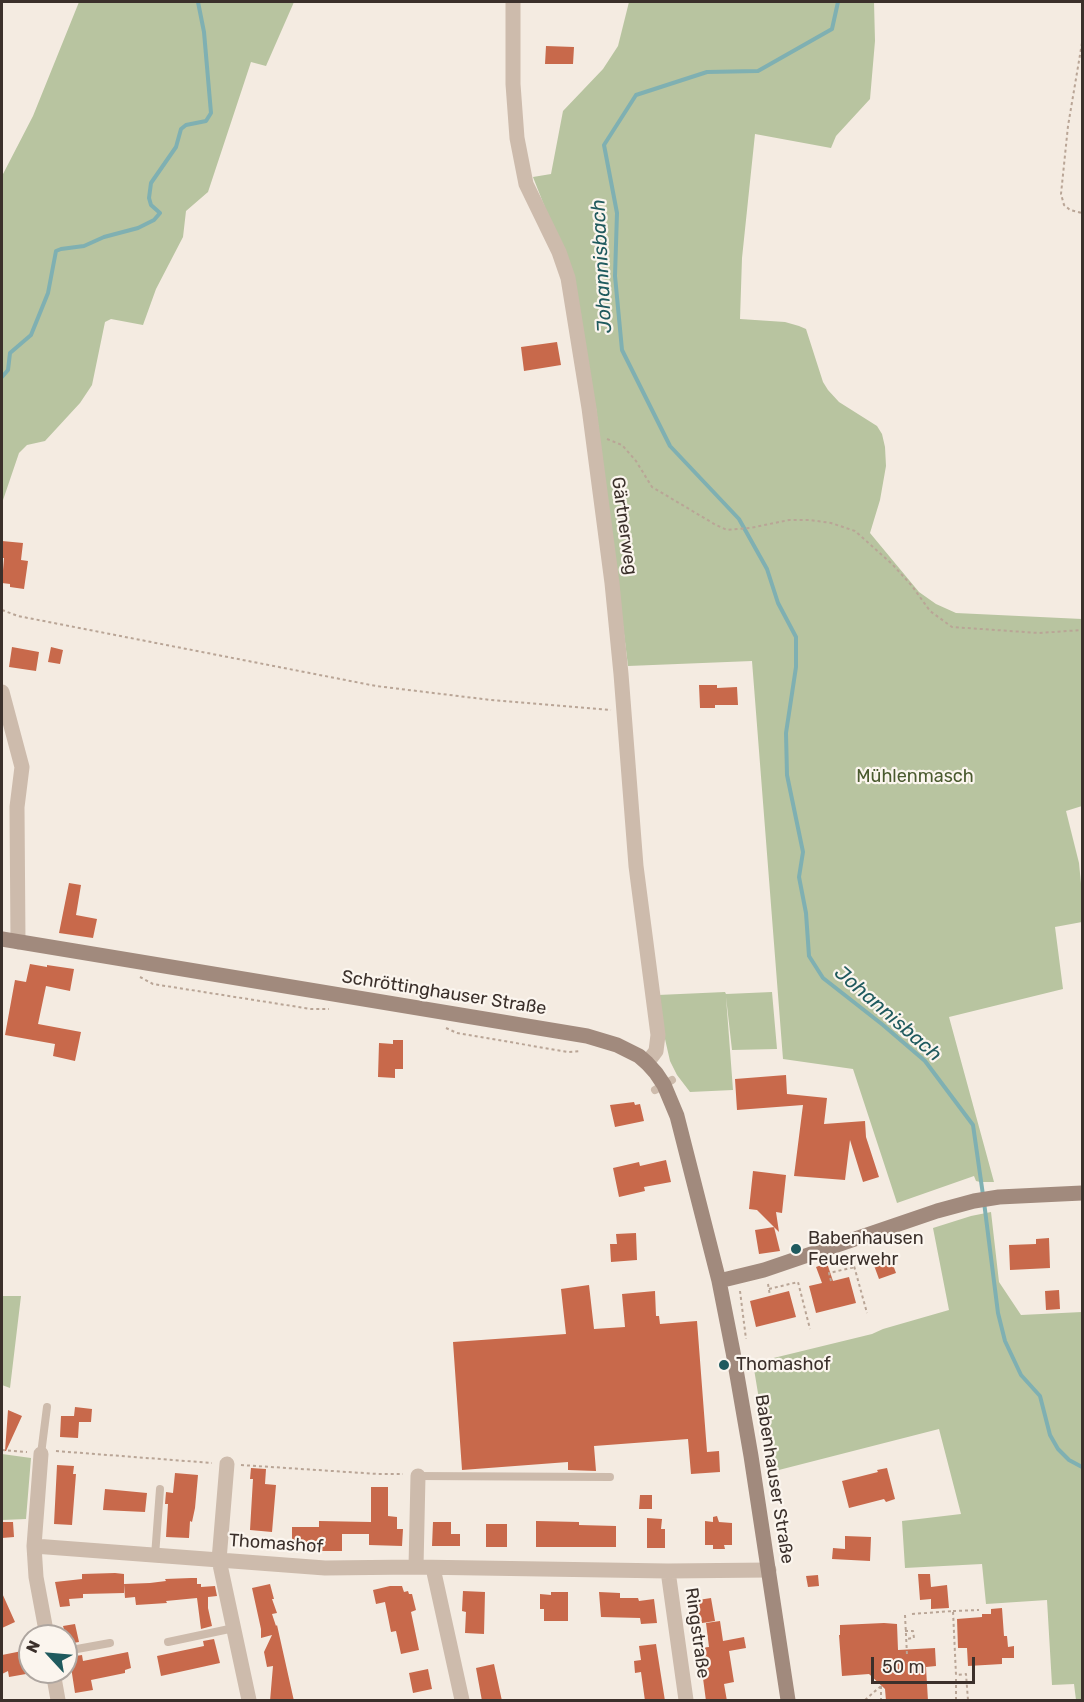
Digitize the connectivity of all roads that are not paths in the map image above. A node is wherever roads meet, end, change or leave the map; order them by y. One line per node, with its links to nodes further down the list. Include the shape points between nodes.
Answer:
1 (513, 2): 5 (street, Gärtnerweg, via 517,138 526,184 568,278 612,583 636,866 658,1035 656,1051)
2 (2, 692): 4 (street, via 22,766 17,807)
3 (2, 939): 4 (main road, Schröttinghauser Straße)
4 (18, 942): 5 (main road, Schröttinghauser Straße, via 588,1036 623,1048)
5 (647, 1063): 7 (main road, Schröttinghauser Straße, via 664,1085 677,1116)
6 (1083, 1193): 7 (main road, via 974,1201)
7 (719, 1281): 19 (main road, Babenhauser Straße)
8 (47, 1407): 9 (lane)
9 (40, 1454): 14 (street)
10 (227, 1464): 16 (street)
11 (418, 1476): 12 (lane); 17 (street)
12 (610, 1477)
13 (160, 1489): 15 (lane)
14 (34, 1546): 15 (street, Thomashof); 21 (street)
15 (154, 1556): 16 (street, Thomashof)
16 (219, 1560): 17 (street, Thomashof, via 325,1568); 22 (street)
17 (416, 1567): 18 (street, Thomashof)
18 (434, 1568): 20 (street, Thomashof); 29 (street)
19 (769, 1570): 20 (street, Thomashof); 31 (main road, Babenhauser Straße)
20 (668, 1571): 30 (street, Ringstraße)
21 (44, 1624)
22 (234, 1628): 23 (lane); 28 (street)
23 (168, 1642)
24 (110, 1643): 25 (lane)
25 (78, 1649)
26 (55, 1684): 27 (street)
27 (58, 1701)
28 (249, 1701)
29 (462, 1701)
30 (686, 1701)
31 (788, 1701)

